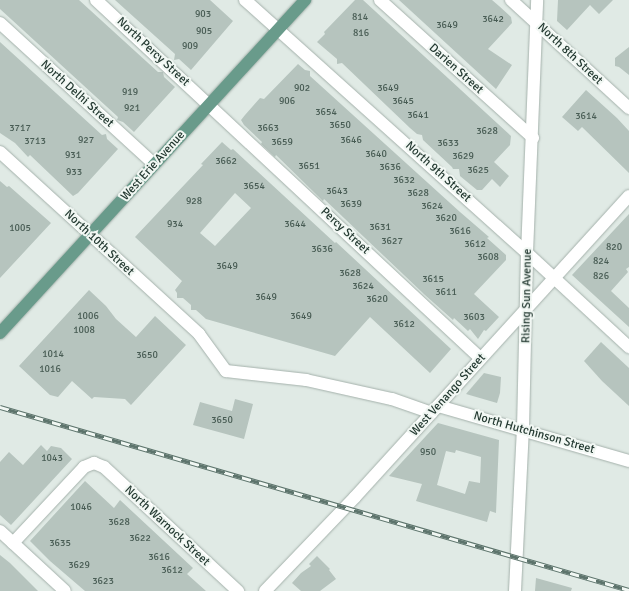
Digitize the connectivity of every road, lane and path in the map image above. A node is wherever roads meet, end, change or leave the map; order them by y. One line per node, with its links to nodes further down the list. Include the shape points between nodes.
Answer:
1 (96, 0): 10 (street, North Percy Street)
2 (245, 0): 9 (street, North 9th Street)
3 (305, 0): 9 (main road, West Erie Avenue)
4 (380, 0): 12 (street, Darien Street)
5 (511, 0): 8 (street, North 8th Street)
6 (537, 0): 8 (street, Rising Sun Avenue)
7 (0, 23): 14 (street, North Delhi Street)
8 (537, 23): 11 (street, North 8th Street); 12 (street, Rising Sun Avenue)
9 (278, 30): 10 (main road, West Erie Avenue); 17 (street, North 9th Street)
10 (209, 105): 14 (main road, West Erie Avenue); 22 (street, Percy Street)
11 (629, 108)
12 (533, 138): 17 (street, Rising Sun Avenue)
13 (0, 152): 16 (street, North 10th Street)
14 (154, 164): 16 (main road, West Erie Avenue)
15 (629, 196): 18 (street, West Venango Street)
16 (90, 235): 20 (main road, West Erie Avenue); 23 (street, North 10th Street, via 199,334 226,371 306,380)
17 (528, 252): 18 (street, North 9th Street); 19 (street, Rising Sun Avenue)
18 (555, 278): 19 (street, West Venango Street); 21 (street, North 9th Street)
19 (527, 308): 22 (street, West Venango Street); 24 (street, Rising Sun Avenue)
20 (0, 333)
21 (629, 347)
22 (480, 358): 23 (street, West Venango Street)
23 (435, 409): 24 (street, North Hutchinson Street); 30 (street, West Venango Street)
24 (523, 429): 25 (street, North Hutchinson Street); 31 (street, Rising Sun Avenue)
25 (629, 460)
26 (0, 531): 27 (street)
27 (13, 543): 28 (street); 29 (street, North Warnock Street, via 84,467 95,464 104,467)
28 (65, 591)
29 (238, 591)
30 (265, 591)
31 (515, 591)

